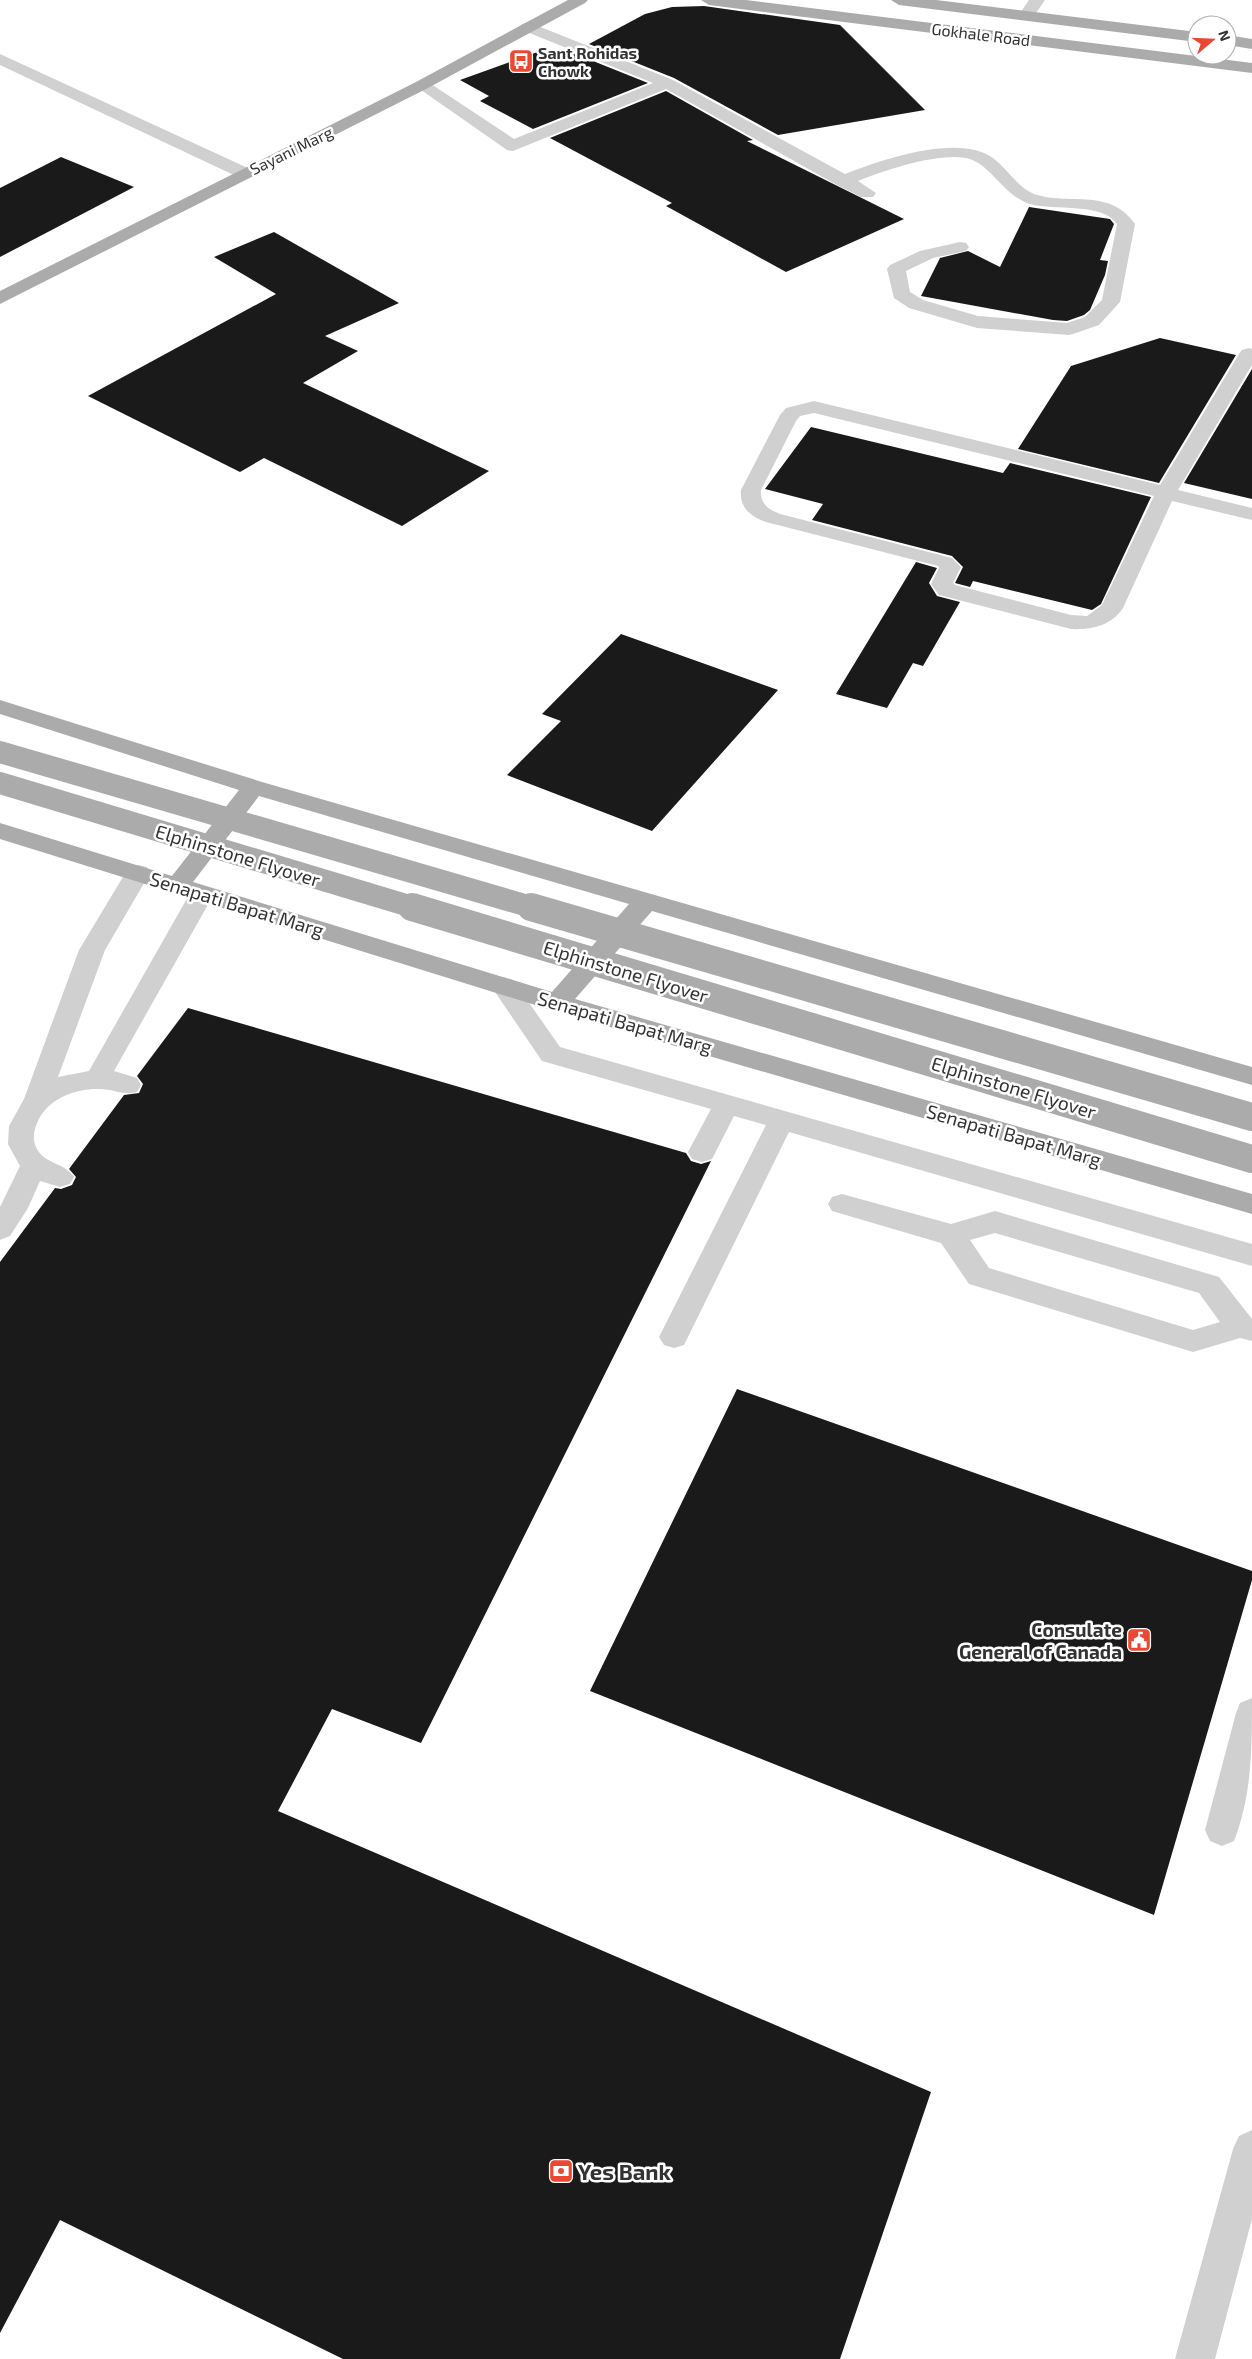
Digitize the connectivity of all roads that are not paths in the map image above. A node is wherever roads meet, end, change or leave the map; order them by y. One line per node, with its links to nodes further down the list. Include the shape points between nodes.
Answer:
1 (580, 0): 6 (main road, Sayani Marg)
2 (709, 0): 11 (main road, Gokhale Road)
3 (899, 0): 5 (main road, Gokhale Road)
4 (1037, 0): 5 (street)
5 (1026, 16): 7 (main road, Gokhale Road)
6 (528, 27): 12 (street); 13 (main road, Sayani Marg)
7 (1187, 36)
8 (1237, 42): 9 (main road)
9 (1252, 44)
10 (0, 59): 14 (street)
11 (1252, 68)
12 (667, 83): 13 (street, via 513,146); 15 (street)
13 (422, 86): 14 (main road, Sayani Marg)
14 (244, 173): 18 (main road, Sayani Marg)
15 (843, 181): 16 (street); 17 (street, via 868,171 929,156 964,153 980,156 992,164 1025,197 1112,209 1124,217 1126,224 1111,302 1092,321 1069,329 977,322 916,304 901,294 896,270 908,261 931,252)
16 (867, 193)
17 (960, 247)
18 (0, 298)
19 (1249, 354): 20 (street)
20 (1166, 492): 20 (street, via 814,407 792,412 787,419 749,499 773,518 944,562 950,567 942,584 947,590 1089,624 1104,618 1112,608); 21 (street)
21 (1252, 514)
22 (0, 707): 25 (main road)
23 (0, 752): 38 (main road, Elphinstone Flyover, bridge)
24 (0, 783): 41 (main road, Elphinstone Flyover, bridge)
25 (254, 787): 28 (main road); 30 (main road)
26 (0, 831): 27 (main road, Senapati Bapat Marg)
27 (138, 873): 28 (main road, Senapati Bapat Marg); 36 (street, via 92,950)
28 (177, 886): 29 (main road, Senapati Bapat Marg)
29 (202, 894): 31 (main road, Senapati Bapat Marg); 34 (street)
30 (646, 900): 32 (main road); 33 (main road)
31 (504, 986): 32 (main road, Senapati Bapat Marg); 37 (street, via 551,1054)
32 (557, 1003): 45 (main road, Senapati Bapat Marg)
33 (1252, 1076)
34 (97, 1078): 35 (street); 36 (street, via 53,1090)
35 (128, 1085)
36 (36, 1102): 42 (street, via 24,1118 19,1135 22,1151)
37 (726, 1104): 39 (street); 40 (street)
38 (1252, 1117)
39 (782, 1120): 48 (street); 50 (street)
40 (702, 1152)
41 (1252, 1159)
42 (34, 1165): 43 (street); 46 (street, via 14,1208)
43 (60, 1177)
44 (842, 1204): 47 (street)
45 (1252, 1204)
46 (0, 1229)
47 (951, 1235): 49 (street, via 996,1222 1209,1285); 49 (street, via 979,1276 1193,1341)
48 (1252, 1255)
49 (1246, 1329)
50 (674, 1337)
51 (1252, 1713): 52 (street)
52 (1222, 1830)
53 (1252, 2149): 54 (street)
54 (1195, 2359)

